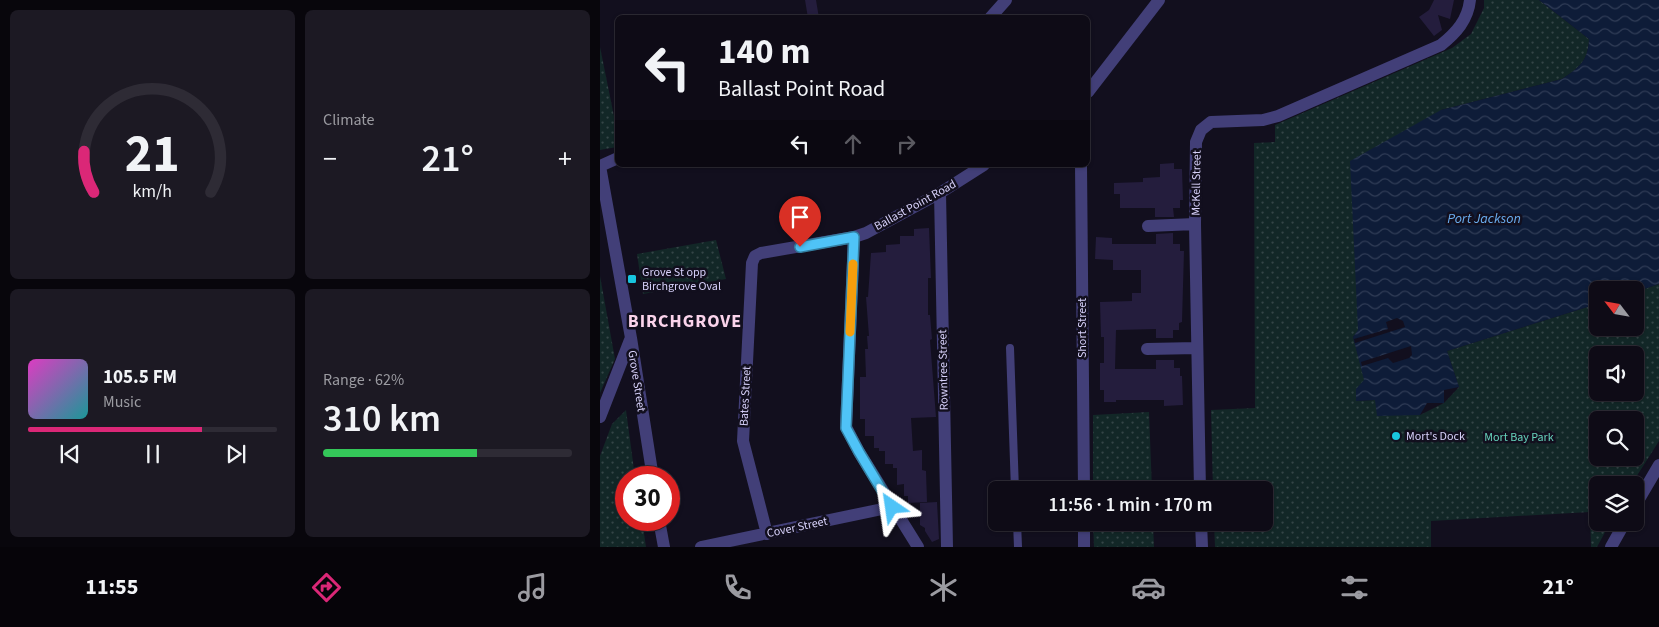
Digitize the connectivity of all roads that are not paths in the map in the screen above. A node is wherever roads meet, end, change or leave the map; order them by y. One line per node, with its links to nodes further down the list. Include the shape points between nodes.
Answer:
1 (1006, 0): 4 (street)
2 (1159, 0): 5 (street)
3 (1470, 0): 11 (street, McKell Street, via 1459,29 1441,45 1278,116 1263,120 1211,122 1201,130 1196,142)
4 (993, 15)
5 (1090, 89)
6 (615, 159): 7 (street)
7 (600, 166): 15 (street, Grove Street)
8 (981, 167): 10 (street, Ballast Point Road)
9 (1081, 167): 23 (street, Short Street)
10 (940, 193): 13 (street, Ballast Point Road); 36 (street, Rowntree Street)
11 (1195, 224): 12 (street); 17 (street, McKell Street)
12 (1148, 226)
13 (854, 237): 14 (street, Ballast Point Road); 26 (street, via 846,428)
14 (755, 256): 32 (street, Bates Street, via 752,263 743,441)
15 (630, 338): 19 (street); 21 (street, Grove Street)
16 (1010, 348): 22 (lane)
17 (1197, 348): 18 (street); 24 (street, McKell Street)
18 (1147, 349)
19 (600, 417)
20 (1659, 465): 25 (street)
21 (651, 466)
22 (1015, 481)
23 (1084, 481)
24 (1200, 481)
25 (1644, 491)
26 (892, 507): 32 (street, Cover Street); 35 (street)
27 (661, 531): 33 (street)
28 (1017, 531): 37 (lane)
29 (1084, 531): 38 (street)
30 (1202, 531): 39 (street)
31 (1620, 531): 40 (street)
32 (767, 534): 34 (street, Cover Street)
33 (664, 547)
34 (700, 547)
35 (918, 547)
36 (947, 547)
37 (1018, 547)
38 (1084, 547)
39 (1202, 547)
40 (1611, 547)

